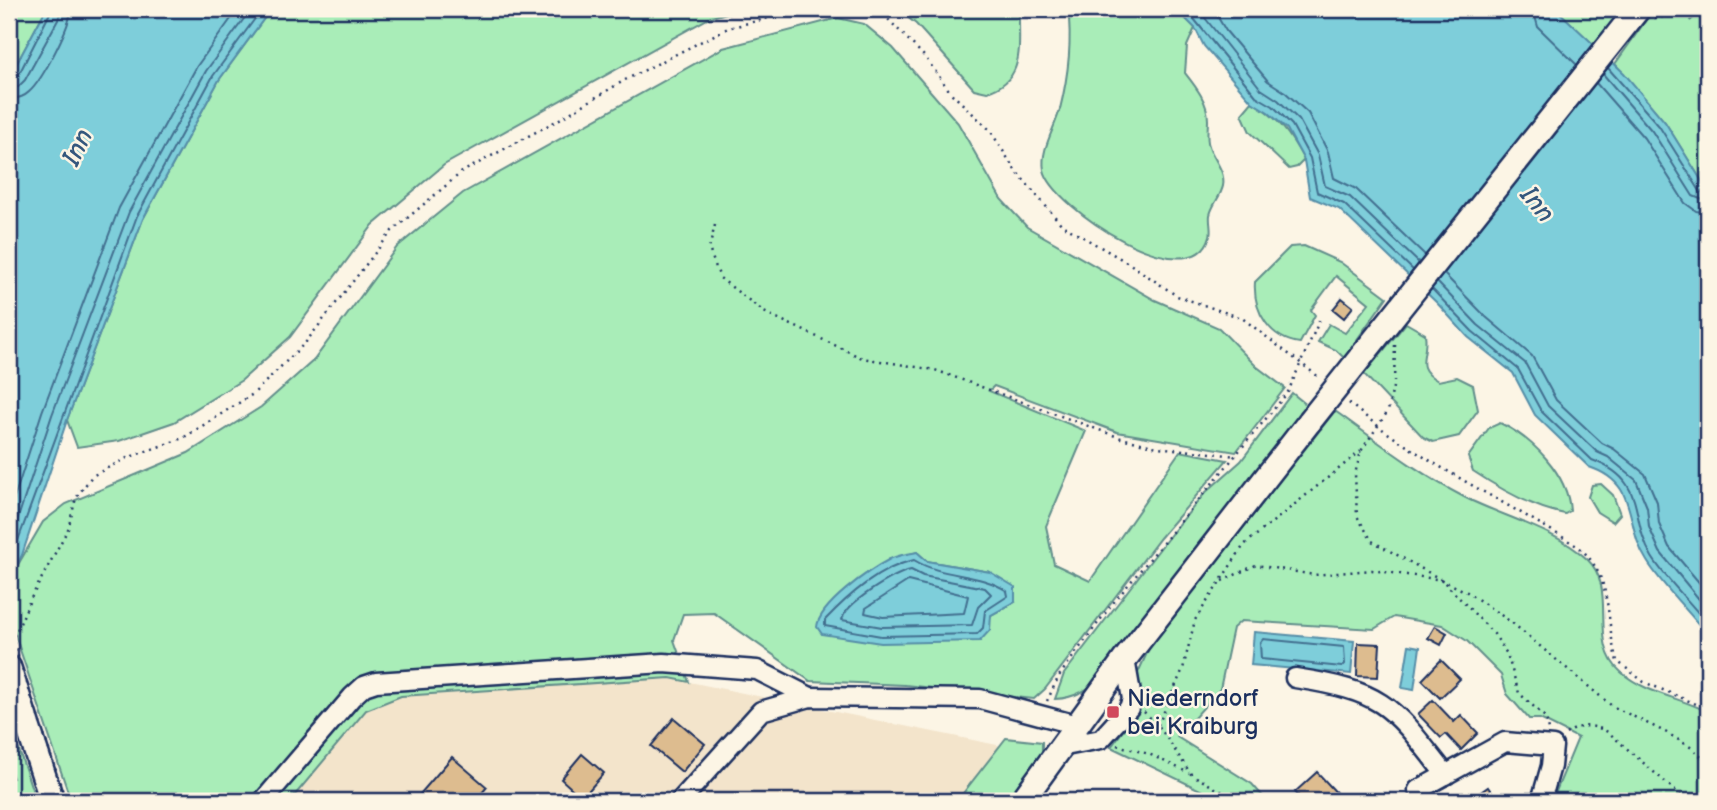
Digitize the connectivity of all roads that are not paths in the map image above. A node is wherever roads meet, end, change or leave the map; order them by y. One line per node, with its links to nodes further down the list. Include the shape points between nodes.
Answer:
1 (1631, 17): 2 (main road, bridge, via 1392,334 1360,358)
2 (1125, 659): 6 (main road); 7 (street, via 1132,699 1129,708 1101,738)
3 (9, 668): 10 (main road)
4 (1295, 678): 8 (street, via 1343,685 1390,708)
5 (810, 697): 6 (street, via 980,699); 11 (street, via 757,670 664,663 376,682 352,697); 12 (street, via 761,711)
6 (1077, 725): 7 (main road)
7 (1060, 747): 13 (main road)
8 (1446, 775): 9 (street); 14 (street, via 1505,742 1553,746)
9 (1418, 790)
10 (52, 801)
11 (263, 801)
12 (680, 801)
13 (1022, 801)
14 (1541, 801)

